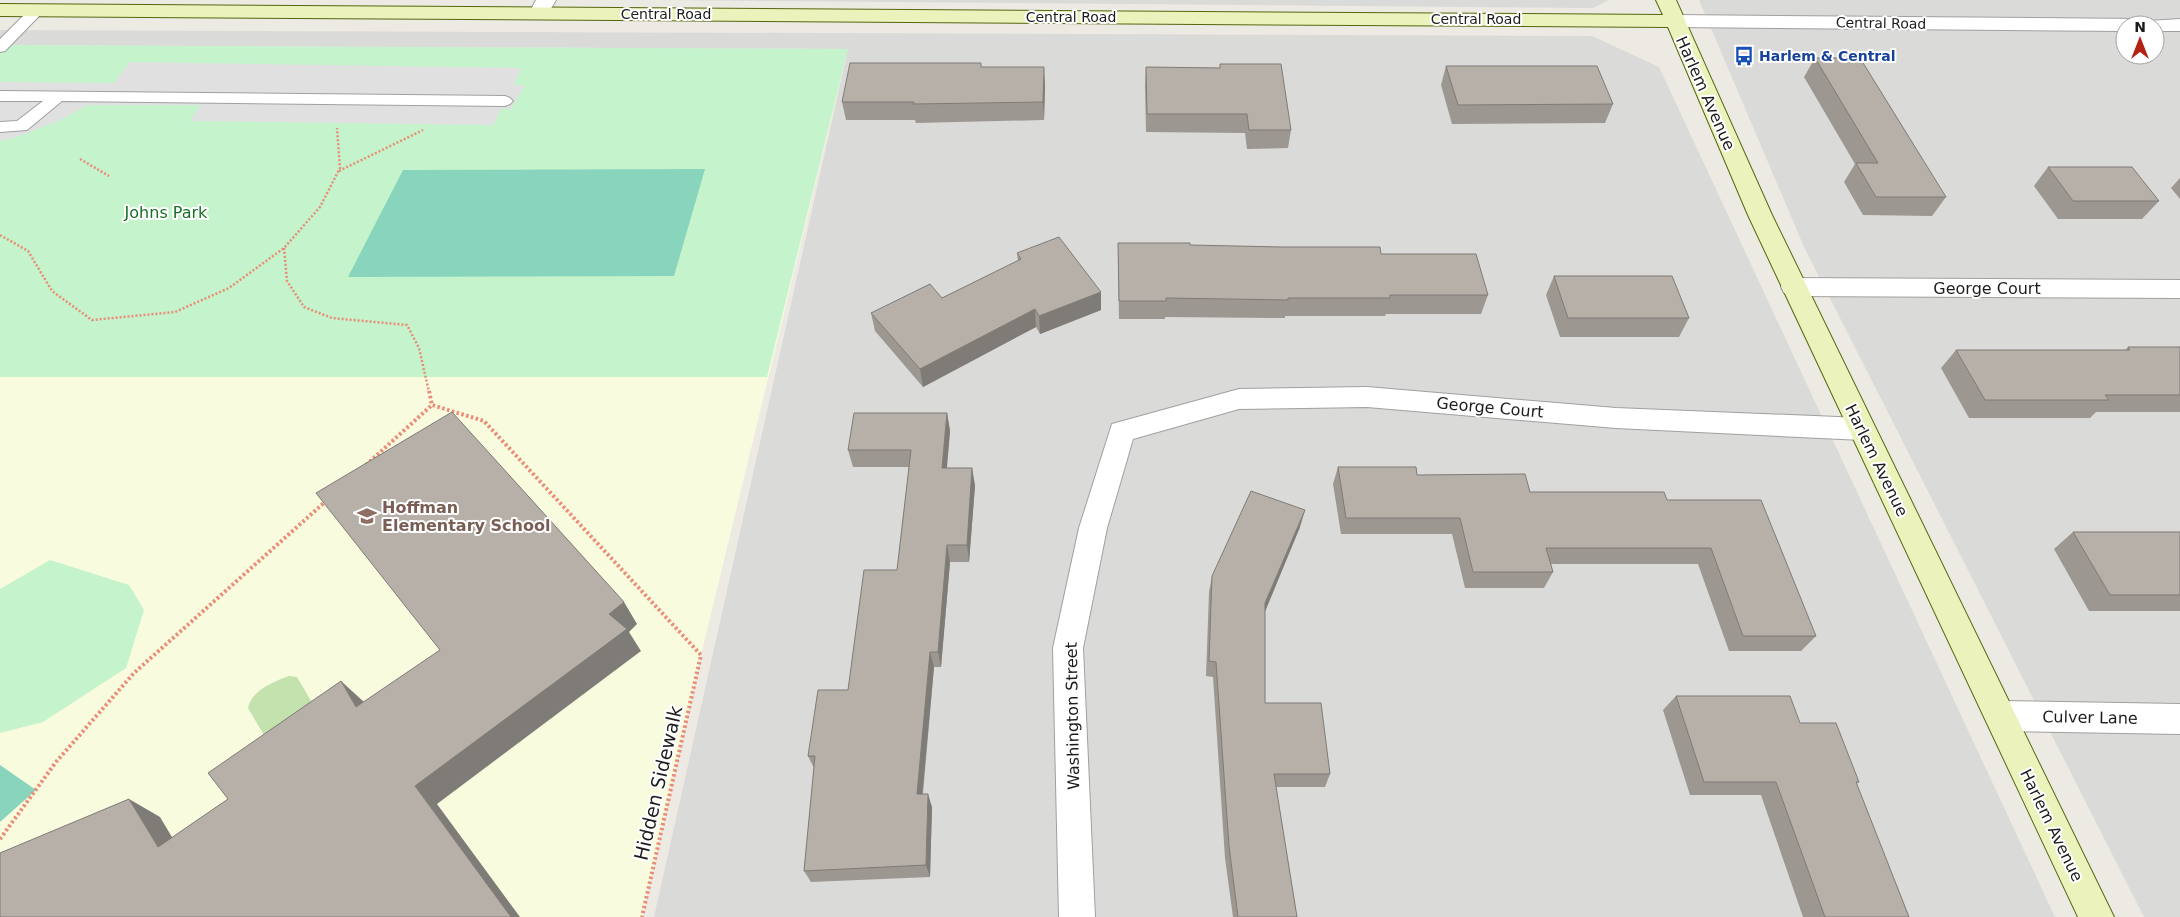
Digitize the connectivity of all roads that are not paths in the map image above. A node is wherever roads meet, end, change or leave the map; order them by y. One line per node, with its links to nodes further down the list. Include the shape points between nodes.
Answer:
1 (1666, 0): 5 (main road, Harlem Avenue)
2 (542, 7): 4 (main road, Central Road); 5 (main road, Central Road)
3 (0, 10): 4 (main road, Central Road)
4 (37, 10): 9 (lane)
5 (1674, 21): 6 (street, Central Road); 14 (main road, Harlem Avenue)
6 (2115, 25)
7 (2165, 25): 8 (street)
8 (2180, 25)
9 (0, 48)
10 (0, 96): 11 (lane)
11 (59, 96): 12 (lane); 13 (lane, via 20,126)
12 (505, 101)
13 (0, 127)
14 (1794, 286): 15 (street, George Court); 16 (main road, Harlem Avenue)
15 (2180, 289)
16 (1862, 429): 17 (street, George Court, via 1616,418 1367,397 1239,400); 18 (main road, Harlem Avenue)
17 (1122, 432): 20 (street, Washington Street, via 1093,528 1068,648)
18 (2000, 716): 19 (street, Culver Lane); 21 (main road, Harlem Avenue)
19 (2180, 719)
20 (1077, 917)
21 (2096, 917)

